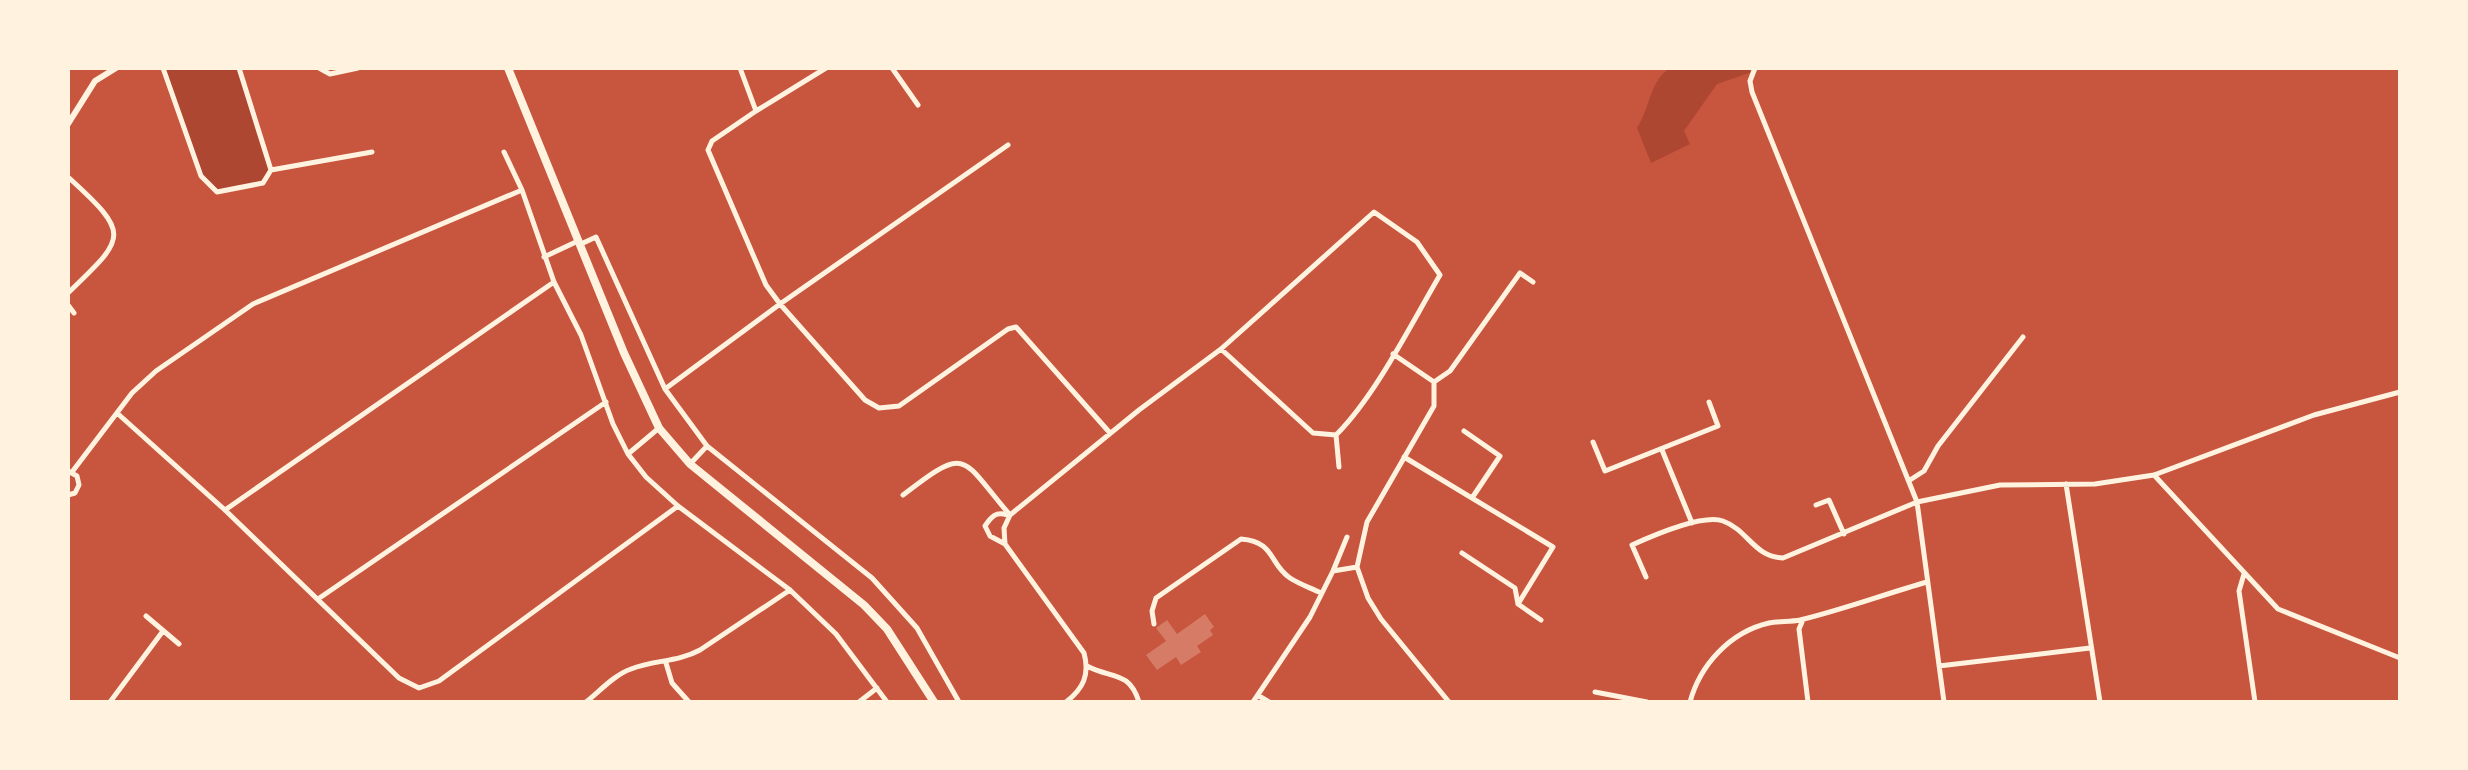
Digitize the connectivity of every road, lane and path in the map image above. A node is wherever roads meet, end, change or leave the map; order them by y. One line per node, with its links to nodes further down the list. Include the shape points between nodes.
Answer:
1 (116, 68): 13 (street, via 96,81)
2 (163, 68): 19 (street, via 201,176 218,192 263,183)
3 (239, 68): 19 (street)
4 (319, 68): 5 (street, via 330,74)
5 (358, 68)
6 (508, 68): 22 (main road)
7 (740, 68): 12 (street)
8 (826, 68): 12 (street)
9 (892, 68): 11 (street)
10 (1751, 69): 52 (street, via 1752,92)
11 (918, 105)
12 (756, 111): 15 (street)
13 (68, 124)
14 (701, 133): 15 (street)
15 (712, 141): 27 (street, via 708,150)
16 (1008, 144): 27 (street)
17 (372, 152): 19 (street)
18 (504, 152): 21 (street)
19 (271, 170)
20 (68, 177): 26 (street, via 110,218 114,237 112,251)
21 (522, 190): 23 (street); 38 (street, via 253,304 156,371)
22 (580, 242): 23 (street); 34 (street, via 596,237); 39 (main road)
23 (544, 257): 24 (street)
24 (554, 282): 36 (street); 60 (street)
25 (1533, 282): 33 (street, via 1520,272 1450,371)
26 (68, 294)
27 (780, 304): 34 (street); 41 (street, via 879,408 899,406 1016,327)
28 (68, 305): 29 (street)
29 (74, 313)
30 (2023, 337): 52 (street, via 1924,471)
31 (1221, 349): 32 (street, via 1374,212 1417,242 1440,275); 41 (street); 42 (street, via 1313,433)
32 (1393, 354): 33 (street); 42 (street)
33 (1434, 382): 47 (street, via 1434,406)
34 (665, 388): 44 (street)
35 (2400, 392): 51 (street, via 2314,415)
36 (606, 402): 46 (street); 74 (street)
37 (1709, 402): 45 (street, via 1718,426)
38 (117, 413): 50 (street); 60 (street)
39 (659, 428): 46 (street); 48 (main road)
40 (1464, 431): 56 (street, via 1500,456)
41 (1110, 433): 61 (street)
42 (1336, 434): 49 (street)
43 (1593, 442): 45 (street, via 1605,471)
44 (707, 446): 48 (street); 96 (street, via 872,578 917,628)
45 (1662, 450): 62 (street)
46 (628, 454): 59 (street)
47 (1404, 457): 56 (street); 67 (street, via 1367,522)
48 (690, 464): 95 (main road, via 864,605)
49 (1339, 467)
50 (70, 472): 54 (street, via 79,485)
51 (2154, 474): 53 (street); 69 (street)
52 (1910, 480): 57 (street)
53 (2066, 484): 57 (street, via 2000,485); 82 (street)
54 (68, 495)
55 (903, 495): 61 (street, via 955,460)
56 (1472, 498): 75 (street, via 1552,547)
57 (1918, 502): 63 (street); 71 (street)
58 (1816, 504): 63 (street, via 1829,500)
59 (678, 506): 72 (street); 74 (street, via 439,681 419,688)
60 (225, 510): 74 (street)
61 (1010, 515): 65 (street); 65 (street, via 1000,512 984,526)
62 (1692, 524): 63 (street, via 1726,522 1777,558); 70 (street, via 1632,545)
63 (1844, 534)
64 (1347, 537): 68 (street)
65 (1005, 544): 85 (street)
66 (1462, 553): 75 (street, via 1515,588)
67 (1358, 567): 68 (street); 101 (street, via 1381,620)
68 (1333, 571): 73 (street)
69 (2244, 574): 83 (street, via 2278,609); 107 (street, via 2238,591)
70 (1646, 577)
71 (1927, 582): 78 (street); 86 (street)
72 (790, 590): 84 (street, via 700,650); 87 (street, via 836,634)
73 (1320, 593): 79 (street, via 1287,576 1268,548 1241,539 1156,598); 89 (street)
74 (318, 599)
75 (1518, 604): 77 (street)
76 (146, 616): 80 (street)
77 (1542, 620)
78 (1803, 620): 103 (street, via 1768,623 1728,643); 104 (street)
79 (1154, 624)
80 (164, 631): 81 (street); 90 (street)
81 (179, 644)
82 (2091, 648): 86 (street); 106 (street)
83 (2400, 658)
84 (666, 662): 91 (street, via 619,674); 92 (street, via 672,683)
85 (1087, 666): 97 (street, via 1085,681); 98 (street, via 1118,674)
86 (1939, 666): 105 (street)
87 (877, 688): 93 (street); 94 (street)
88 (1595, 692): 102 (street)
89 (1259, 696): 99 (street); 100 (street)
90 (110, 702)
91 (586, 702)
92 (689, 702)
93 (859, 702)
94 (886, 702)
95 (934, 702)
96 (958, 702)
97 (1066, 702)
98 (1139, 702)
99 (1253, 702)
100 (1269, 702)
101 (1449, 702)
102 (1647, 702)
103 (1690, 702)
104 (1808, 702)
105 (1944, 702)
106 (2100, 702)
107 (2255, 702)

